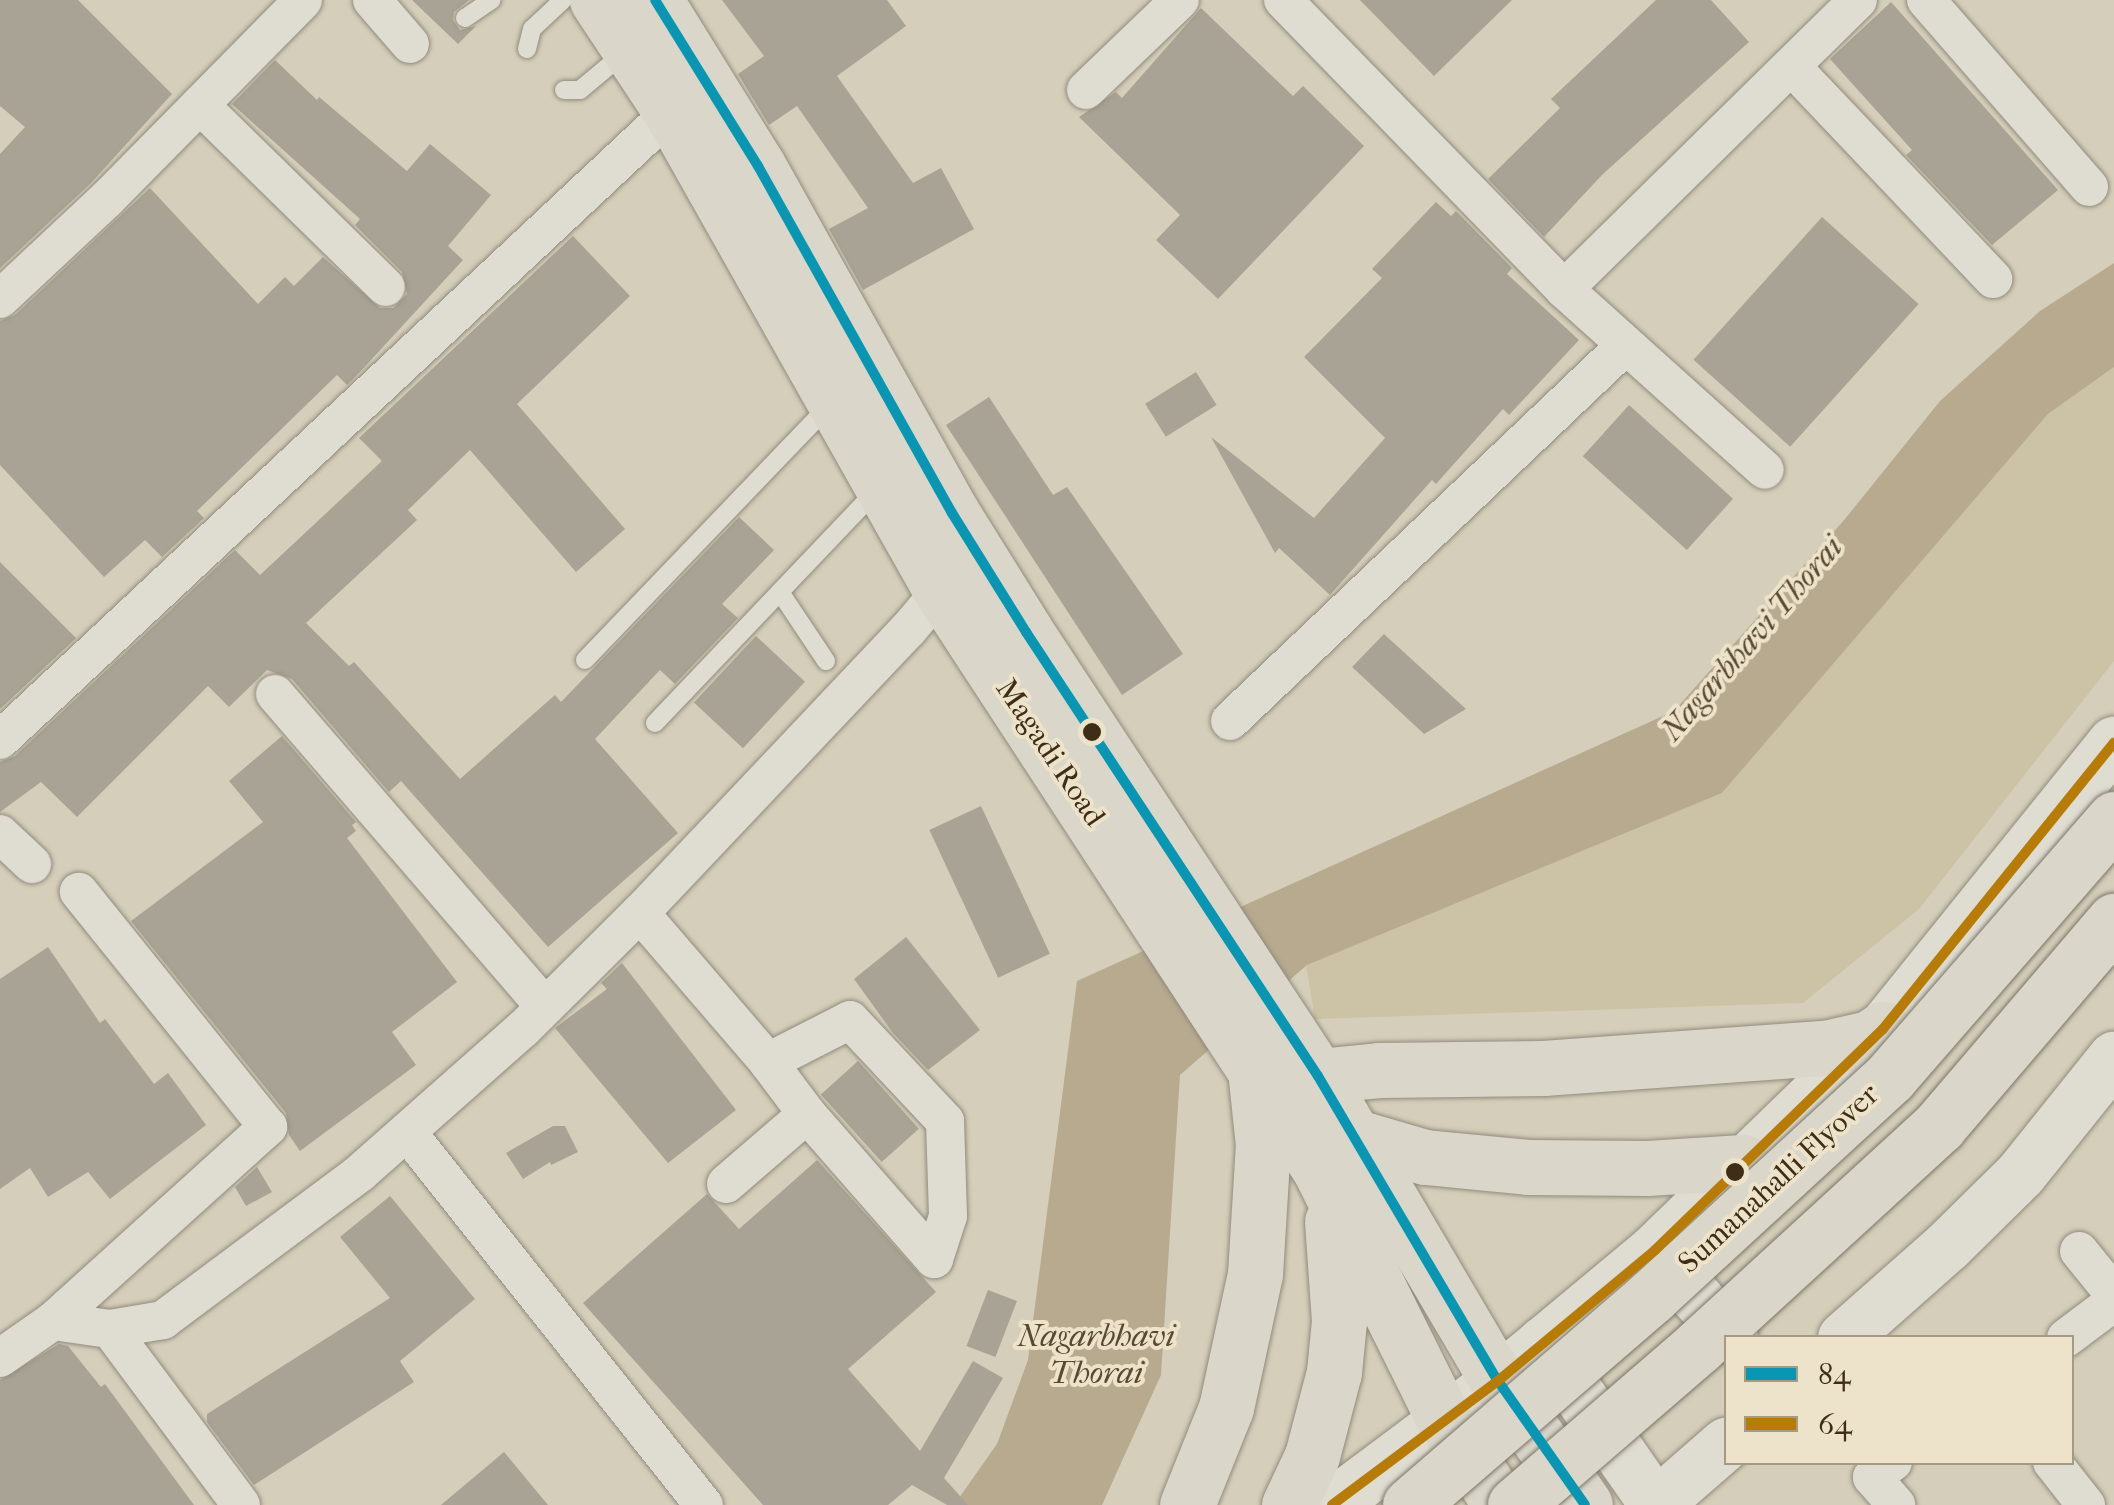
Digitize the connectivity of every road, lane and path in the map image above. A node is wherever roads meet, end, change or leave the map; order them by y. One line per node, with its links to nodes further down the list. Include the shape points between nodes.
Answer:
1 (303, 0): 17 (street)
2 (372, 0): 12 (street)
3 (492, 0): 10 (lane)
4 (562, 0): 13 (lane, via 532,29)
5 (598, 0): 11 (main road, Magadi Road)
6 (1180, 0): 16 (street)
7 (1283, 0): 22 (street)
8 (1858, 0): 14 (street)
9 (1926, 0): 19 (street)
10 (466, 18)
11 (643, 24): 15 (lane, via 580,90); 18 (main road, Magadi Road); 28 (main road, Magadi Road, via 758,166)
12 (410, 44)
13 (527, 50)
14 (1793, 68): 20 (street); 22 (street)
15 (564, 90)
16 (1086, 90)
17 (200, 106): 21 (street); 23 (street)
18 (670, 112): 25 (main road, Magadi Road); 35 (street)
19 (2089, 187)
20 (1993, 279)
21 (386, 287)
22 (1564, 289): 24 (street)
23 (0, 299)
24 (1626, 345): 26 (street); 33 (street)
25 (832, 403): 27 (main road, Magadi Road); 30 (lane)
26 (1765, 470)
27 (880, 486): 28 (main road, Magadi Road); 29 (lane)
28 (958, 570): 41 (street); 45 (main road, Magadi Road, via 1151,864)
29 (780, 592): 31 (lane); 34 (lane)
30 (585, 660)
31 (826, 661)
32 (275, 694): 43 (street)
33 (1230, 721)
34 (655, 724)
35 (0, 740)
36 (2114, 744): 44 (street)
37 (2114, 819): 74 (main road, Sumanahalli Flyover, bridge, via 1890,1077 1652,1296)
38 (0, 834): 39 (street)
39 (32, 864)
40 (80, 892): 57 (street, via 268,1127)
41 (640, 912): 43 (street); 47 (street)
42 (2114, 921): 76 (main road, bridge, via 1939,1126)
43 (545, 1007): 50 (street)
44 (1884, 1029): 48 (main road, via 1826,1048); 52 (street)
45 (1260, 1050): 48 (main road, Magadi Road); 51 (main road, Magadi Road); 71 (main road, via 1255,1274 1226,1408)
46 (2114, 1058): 60 (street, via 2021,1174)
47 (768, 1062): 49 (street); 49 (street, via 850,1020 946,1122 948,1216 934,1259)
48 (1318, 1076): 51 (main road, Magadi Road)
49 (808, 1114): 53 (street)
50 (407, 1132): 58 (street, via 162,1320); 70 (street)
51 (1338, 1154): 52 (main road, via 1528,1167); 64 (main road, Magadi Road); 65 (main road, Magadi Road); 72 (main road, via 1338,1335 1324,1414)
52 (1743, 1162): 54 (street)
53 (726, 1184)
54 (1655, 1250): 59 (street); 62 (street)
55 (2080, 1250): 56 (street)
56 (2114, 1298): 61 (street)
57 (53, 1321): 58 (street); 63 (street)
58 (110, 1329): 69 (street)
59 (1729, 1335)
60 (1847, 1335)
61 (2070, 1335)
62 (1543, 1343): 64 (street); 78 (street)
63 (0, 1358)
64 (1498, 1382): 65 (street); 77 (main road, Magadi Road)
65 (1444, 1420): 73 (street); 75 (main road, Magadi Road)
66 (1724, 1446): 78 (street)
67 (1889, 1465): 79 (street, via 1872,1477)
68 (2054, 1465): 80 (street)
69 (241, 1505)
70 (704, 1505)
71 (1187, 1505)
72 (1289, 1505)
73 (1332, 1505)
74 (1410, 1505)
75 (1502, 1505)
76 (1514, 1505)
77 (1585, 1505)
78 (1656, 1505)
79 (1896, 1505)
80 (2086, 1505)

